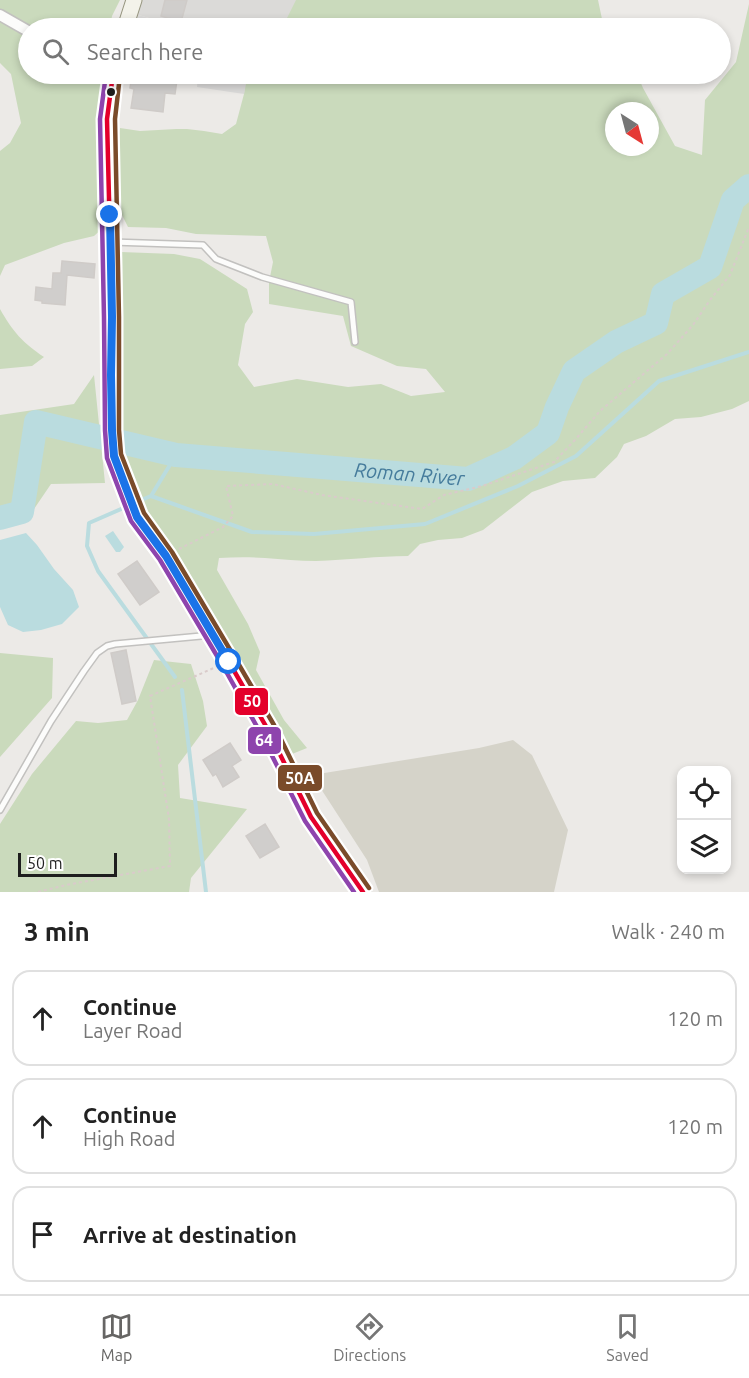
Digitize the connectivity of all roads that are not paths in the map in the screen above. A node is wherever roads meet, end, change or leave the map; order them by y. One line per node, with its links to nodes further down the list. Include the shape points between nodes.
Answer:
1 (134, 0): 3 (main road)
2 (0, 15): 4 (street)
3 (128, 18)
4 (18, 25)
5 (112, 84): 6 (main road, via 107,119)
6 (111, 242): 7 (lane, via 203,244 216,259 262,278 351,302); 8 (main road, via 113,451 137,517)
7 (355, 342)
8 (214, 635): 9 (lane, via 115,644 97,653 51,721); 10 (main road, via 267,728 311,817)
9 (0, 810)
10 (363, 892)

